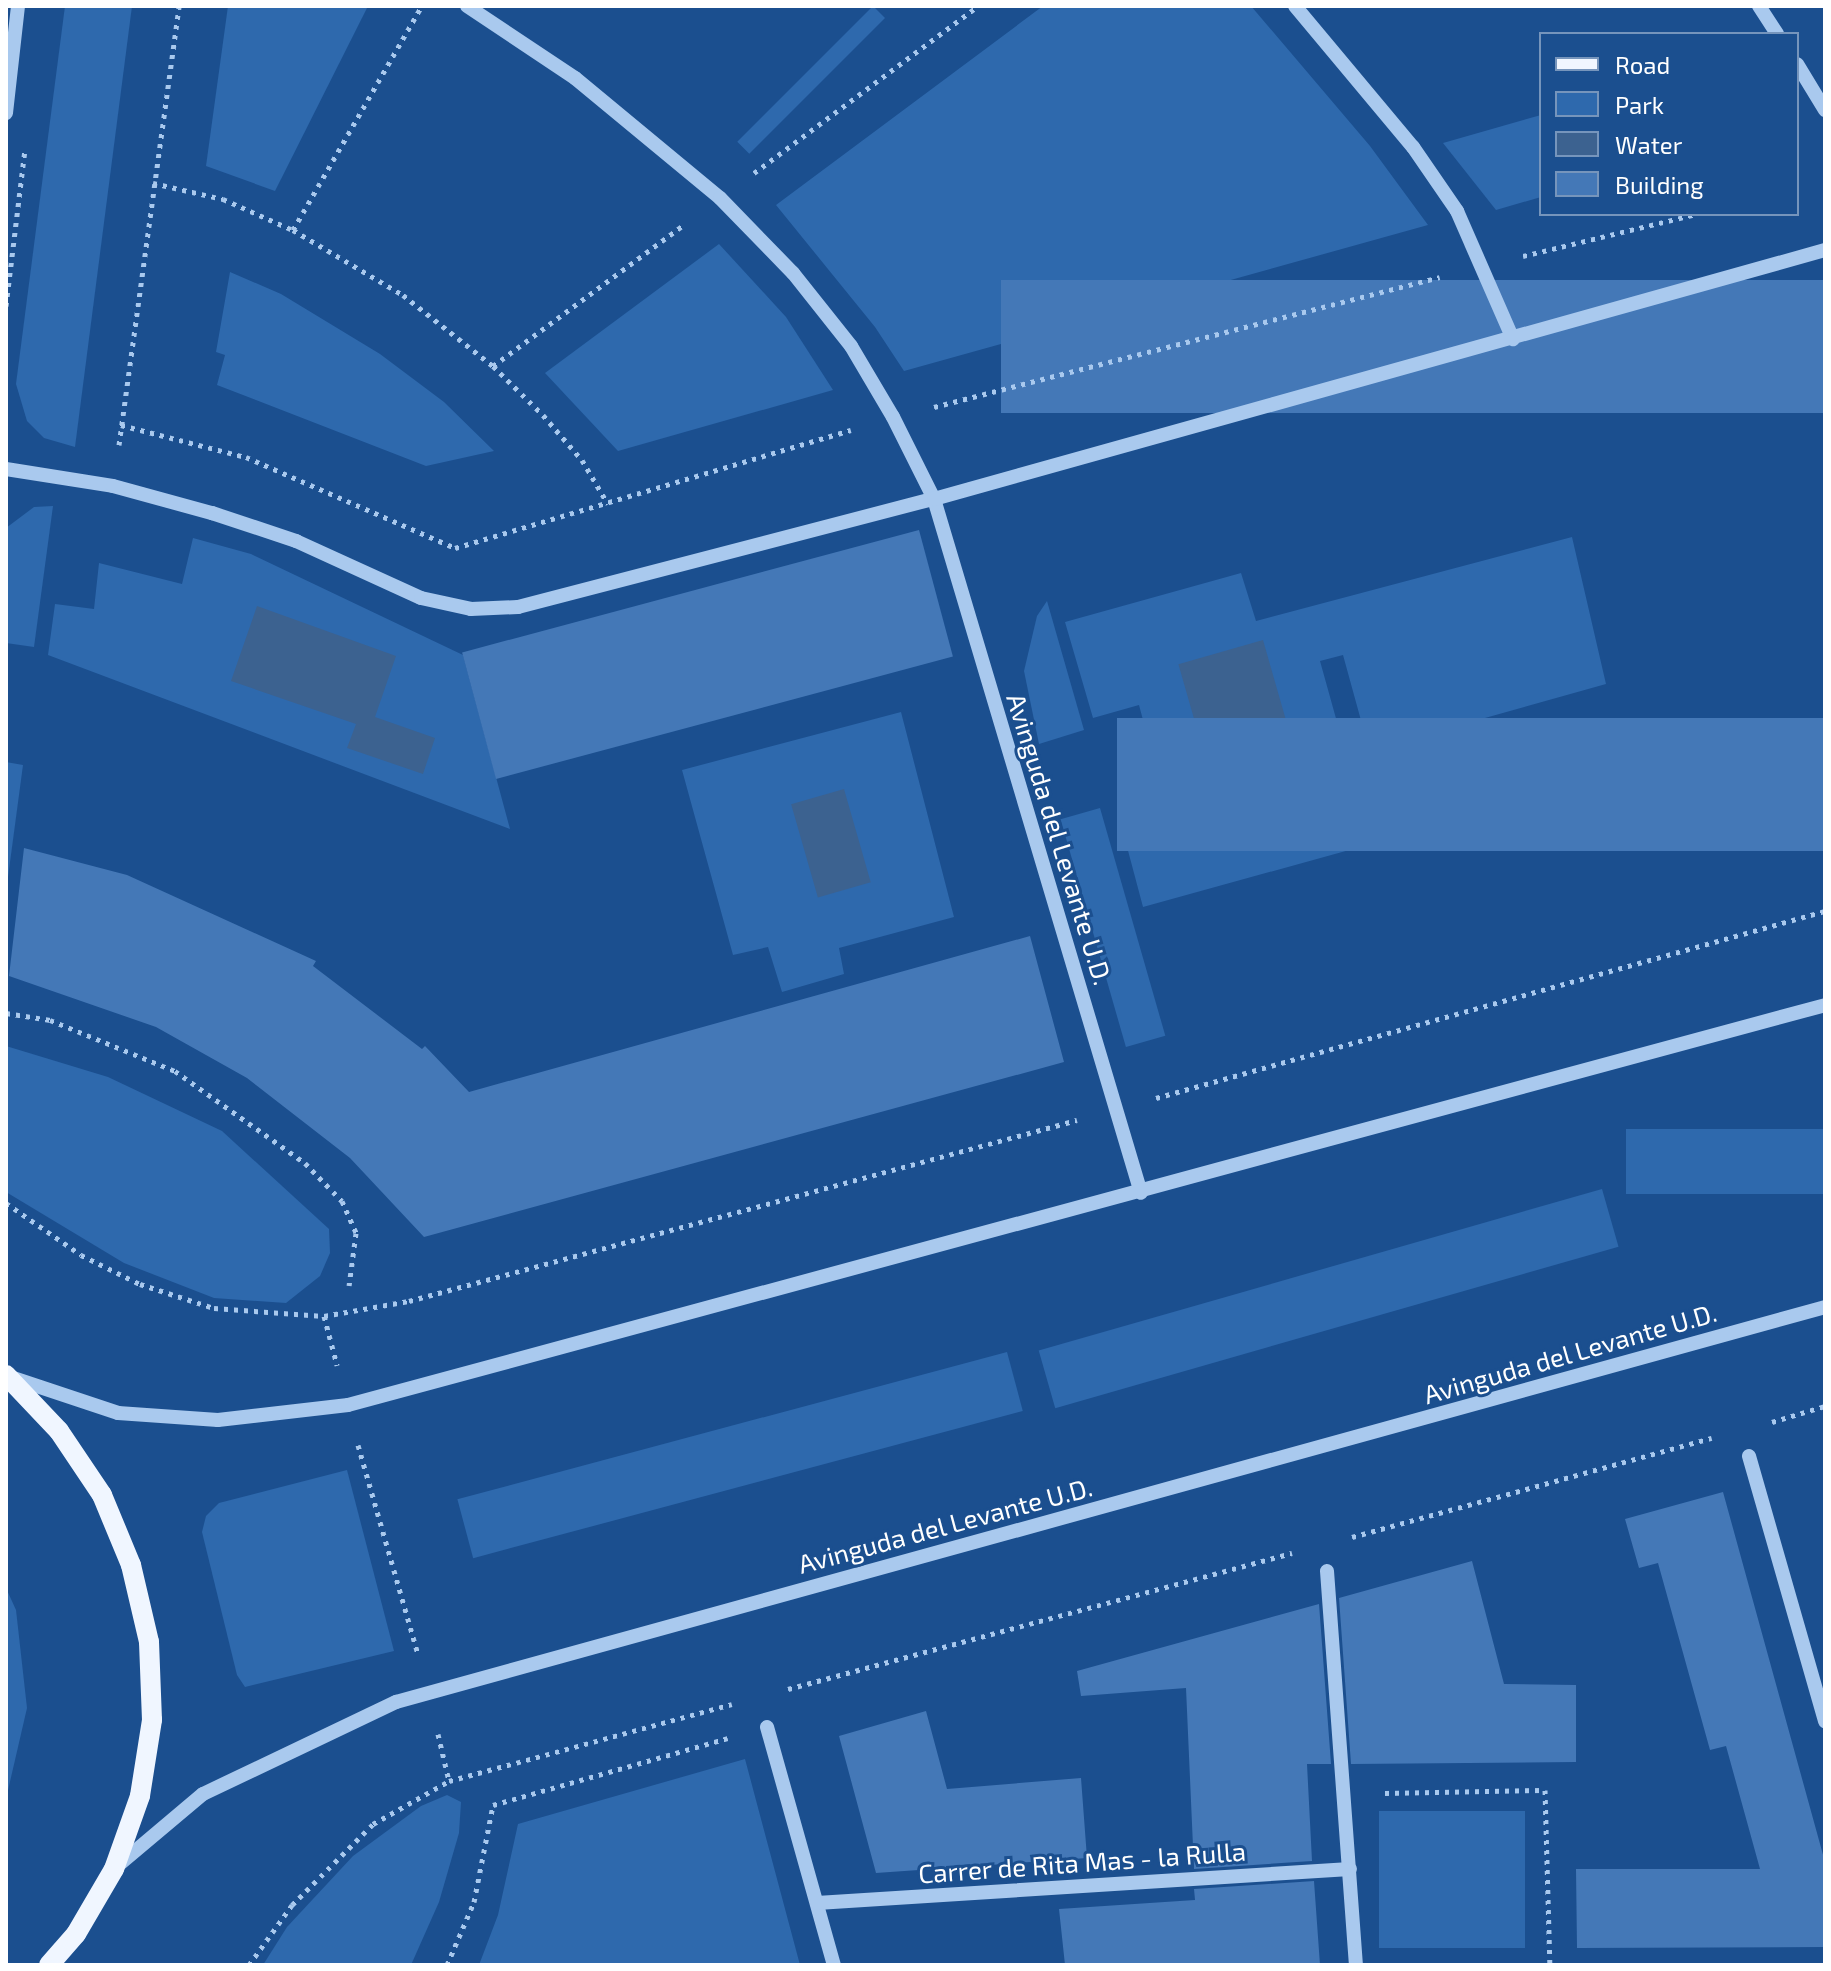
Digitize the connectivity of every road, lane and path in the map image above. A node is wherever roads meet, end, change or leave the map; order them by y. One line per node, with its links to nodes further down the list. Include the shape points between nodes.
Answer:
1 (18, 6): 10 (street)
2 (179, 6): 12 (path)
3 (422, 6): 13 (path)
4 (467, 6): 19 (street, Avinguda del Levante U.D., via 575,78 658,143 793,273 851,346)
5 (1295, 6): 16 (street, via 1413,147 1457,211)
6 (1759, 6): 7 (street)
7 (1776, 32)
8 (1799, 67): 9 (street)
9 (1825, 110)
10 (6, 113)
11 (27, 132): 15 (path)
12 (153, 183): 13 (path, via 223,199); 18 (path)
13 (293, 230): 20 (path, via 403,295 493,366 582,460)
14 (1825, 250): 16 (street)
15 (6, 306)
16 (1513, 339): 19 (street)
17 (6, 469): 18 (street)
18 (113, 486): 19 (street, via 296,541 421,598 471,609 518,607)
19 (934, 499): 23 (street, Avinguda del Levante U.D.)
20 (608, 504)
21 (1825, 1005): 23 (street)
22 (6, 1013): 25 (path, via 50,1020 175,1071 305,1163 342,1201 356,1233)
23 (1141, 1193): 28 (street, via 291,1416 218,1420 118,1413)
24 (6, 1203): 27 (path, via 81,1255 140,1284 214,1308 324,1316)
25 (349, 1286)
26 (1825, 1307): 45 (street, Avinguda del Levante U.D., via 396,1702 203,1794)
27 (330, 1339)
28 (6, 1375): 45 (main road, via 59,1431 102,1495 139,1596 149,1642 152,1720 140,1796)
29 (1825, 1406): 30 (path)
30 (1757, 1426)
31 (1729, 1434): 34 (path)
32 (1749, 1456): 40 (street)
33 (362, 1461): 37 (path)
34 (1336, 1541)
35 (1305, 1549): 38 (path)
36 (1327, 1571): 44 (street)
37 (416, 1648)
38 (774, 1693)
39 (743, 1701): 43 (path)
40 (1825, 1721)
41 (767, 1727): 47 (street); 52 (path, via 493,1805 474,1902)
42 (441, 1745): 43 (path)
43 (449, 1781): 51 (path, via 373,1824 292,1905)
44 (1344, 1794): 46 (street); 55 (path, via 1545,1790)
45 (114, 1869): 48 (main road)
46 (1350, 1869): 47 (street, Carrer de Rita Mas - la Rulla); 54 (street)
47 (817, 1903): 53 (street)
48 (76, 1934): 49 (main road); 50 (main road)
49 (49, 1965)
50 (72, 1965)
51 (249, 1965)
52 (447, 1965)
53 (834, 1965)
54 (1356, 1965)
55 (1550, 1965)

